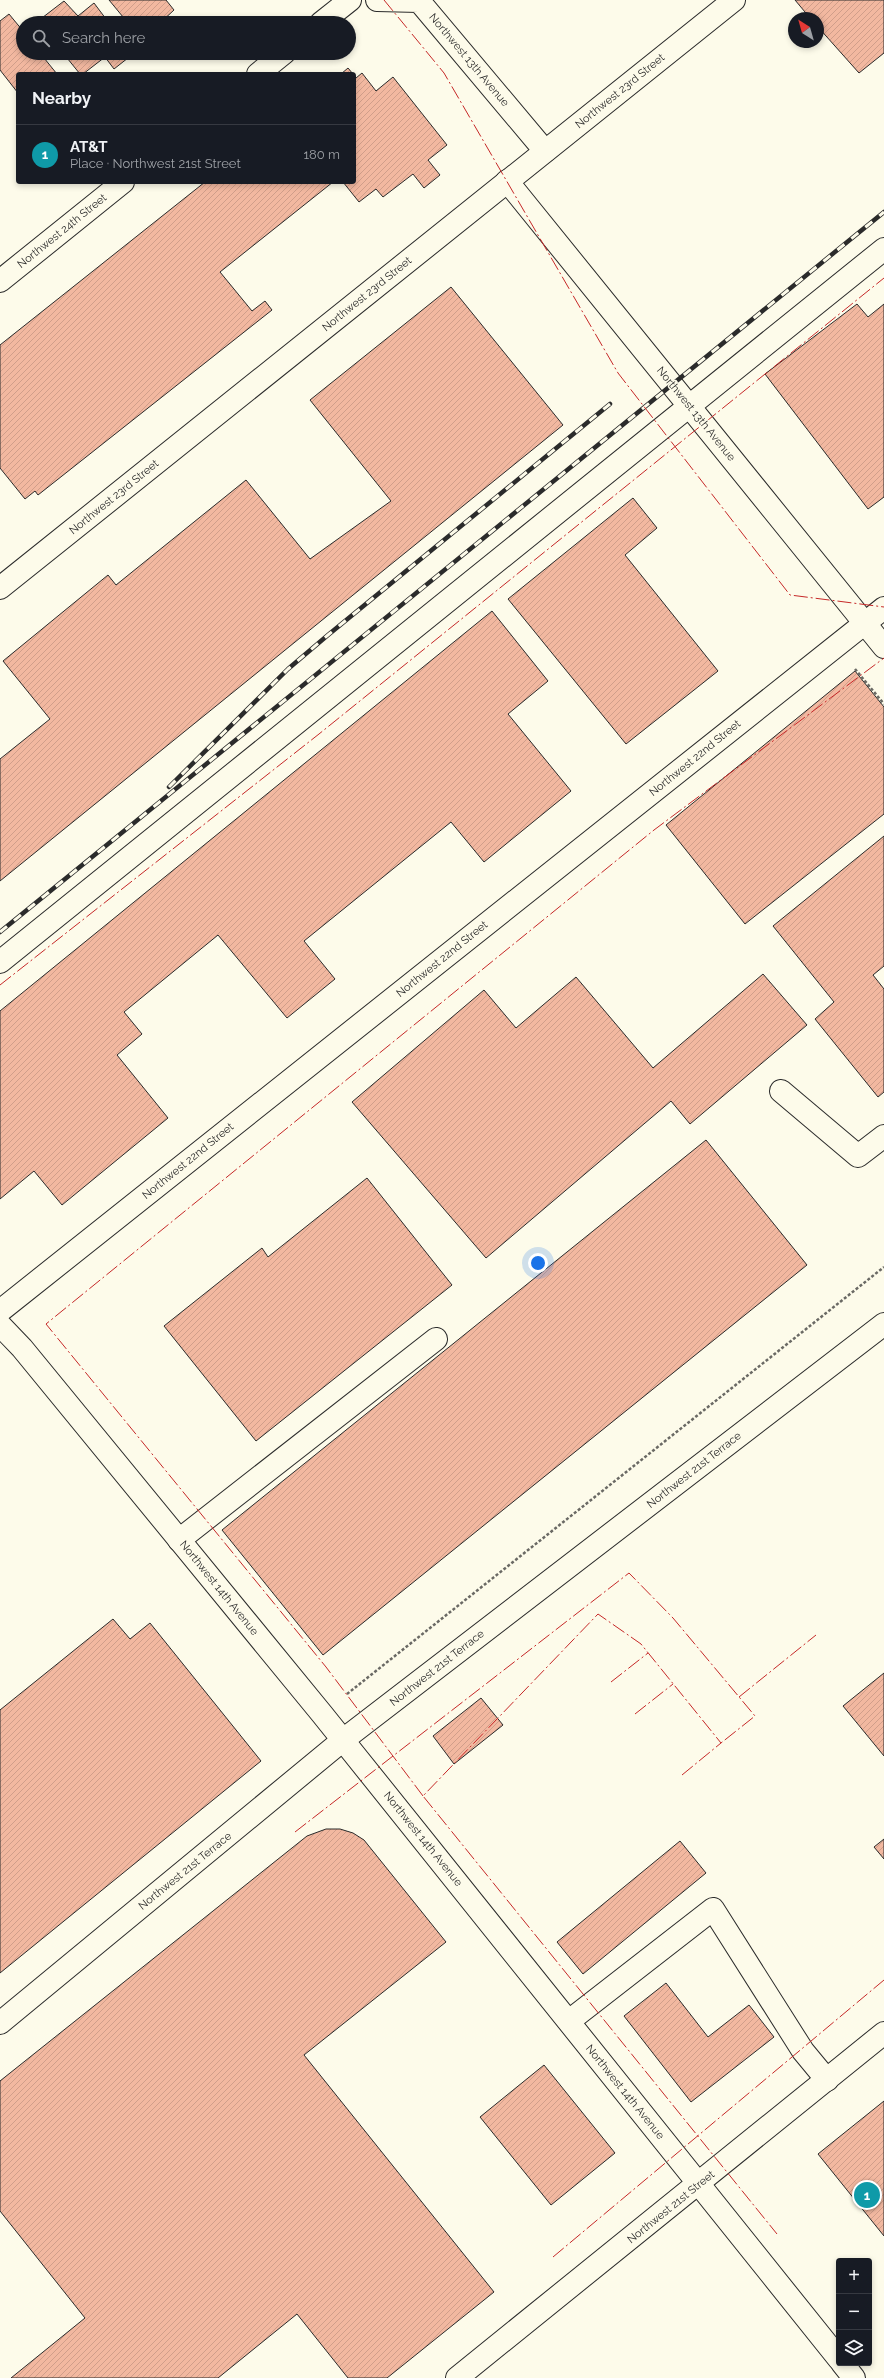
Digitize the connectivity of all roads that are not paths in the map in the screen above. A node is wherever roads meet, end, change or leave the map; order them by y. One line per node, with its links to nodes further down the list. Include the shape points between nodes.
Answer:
1 (350, 0): 4 (street)
2 (377, 0): 7 (street, Northwest 13th Avenue, via 419,1)
3 (734, 0): 7 (street, Northwest 23rd Street)
4 (330, 16)
5 (275, 60): 6 (street)
6 (260, 72)
7 (545, 151): 8 (street, Northwest 23rd Street)
8 (507, 181): 12 (street, Northwest 13th Avenue); 13 (street, Northwest 23rd Street)
9 (121, 184): 11 (street, Northwest 24th Street)
10 (884, 249): 12 (street)
11 (0, 281)
12 (690, 407): 15 (street, Northwest 13th Avenue); 17 (street)
13 (0, 588)
14 (884, 608): 15 (street, Northwest 22nd Street)
15 (864, 623): 16 (street, Northwest 13th Avenue); 20 (street, Northwest 22nd Street)
16 (884, 648)
17 (0, 962)
18 (782, 1091): 19 (street, via 858,1156)
19 (884, 1136)
20 (0, 1312)
21 (884, 1324): 25 (street, Northwest 21st Terrace)
22 (0, 1325): 24 (street, Northwest 14th Avenue, via 22,1348)
23 (436, 1339): 24 (street)
24 (179, 1540): 25 (street, Northwest 14th Avenue)
25 (343, 1740): 26 (street, Northwest 14th Avenue); 27 (street, Northwest 21st Terrace)
26 (569, 2021): 29 (street, via 713,1909 803,2051); 30 (street, Northwest 14th Avenue)
27 (0, 2023)
28 (884, 2033): 29 (street, Northwest 21st Street)
29 (827, 2080): 30 (street, Northwest 21st Street)
30 (699, 2184): 31 (street, Northwest 14th Avenue); 33 (street, Northwest 21st Street)
31 (836, 2355)
32 (844, 2366): 34 (street)
33 (457, 2378)
34 (854, 2378)

